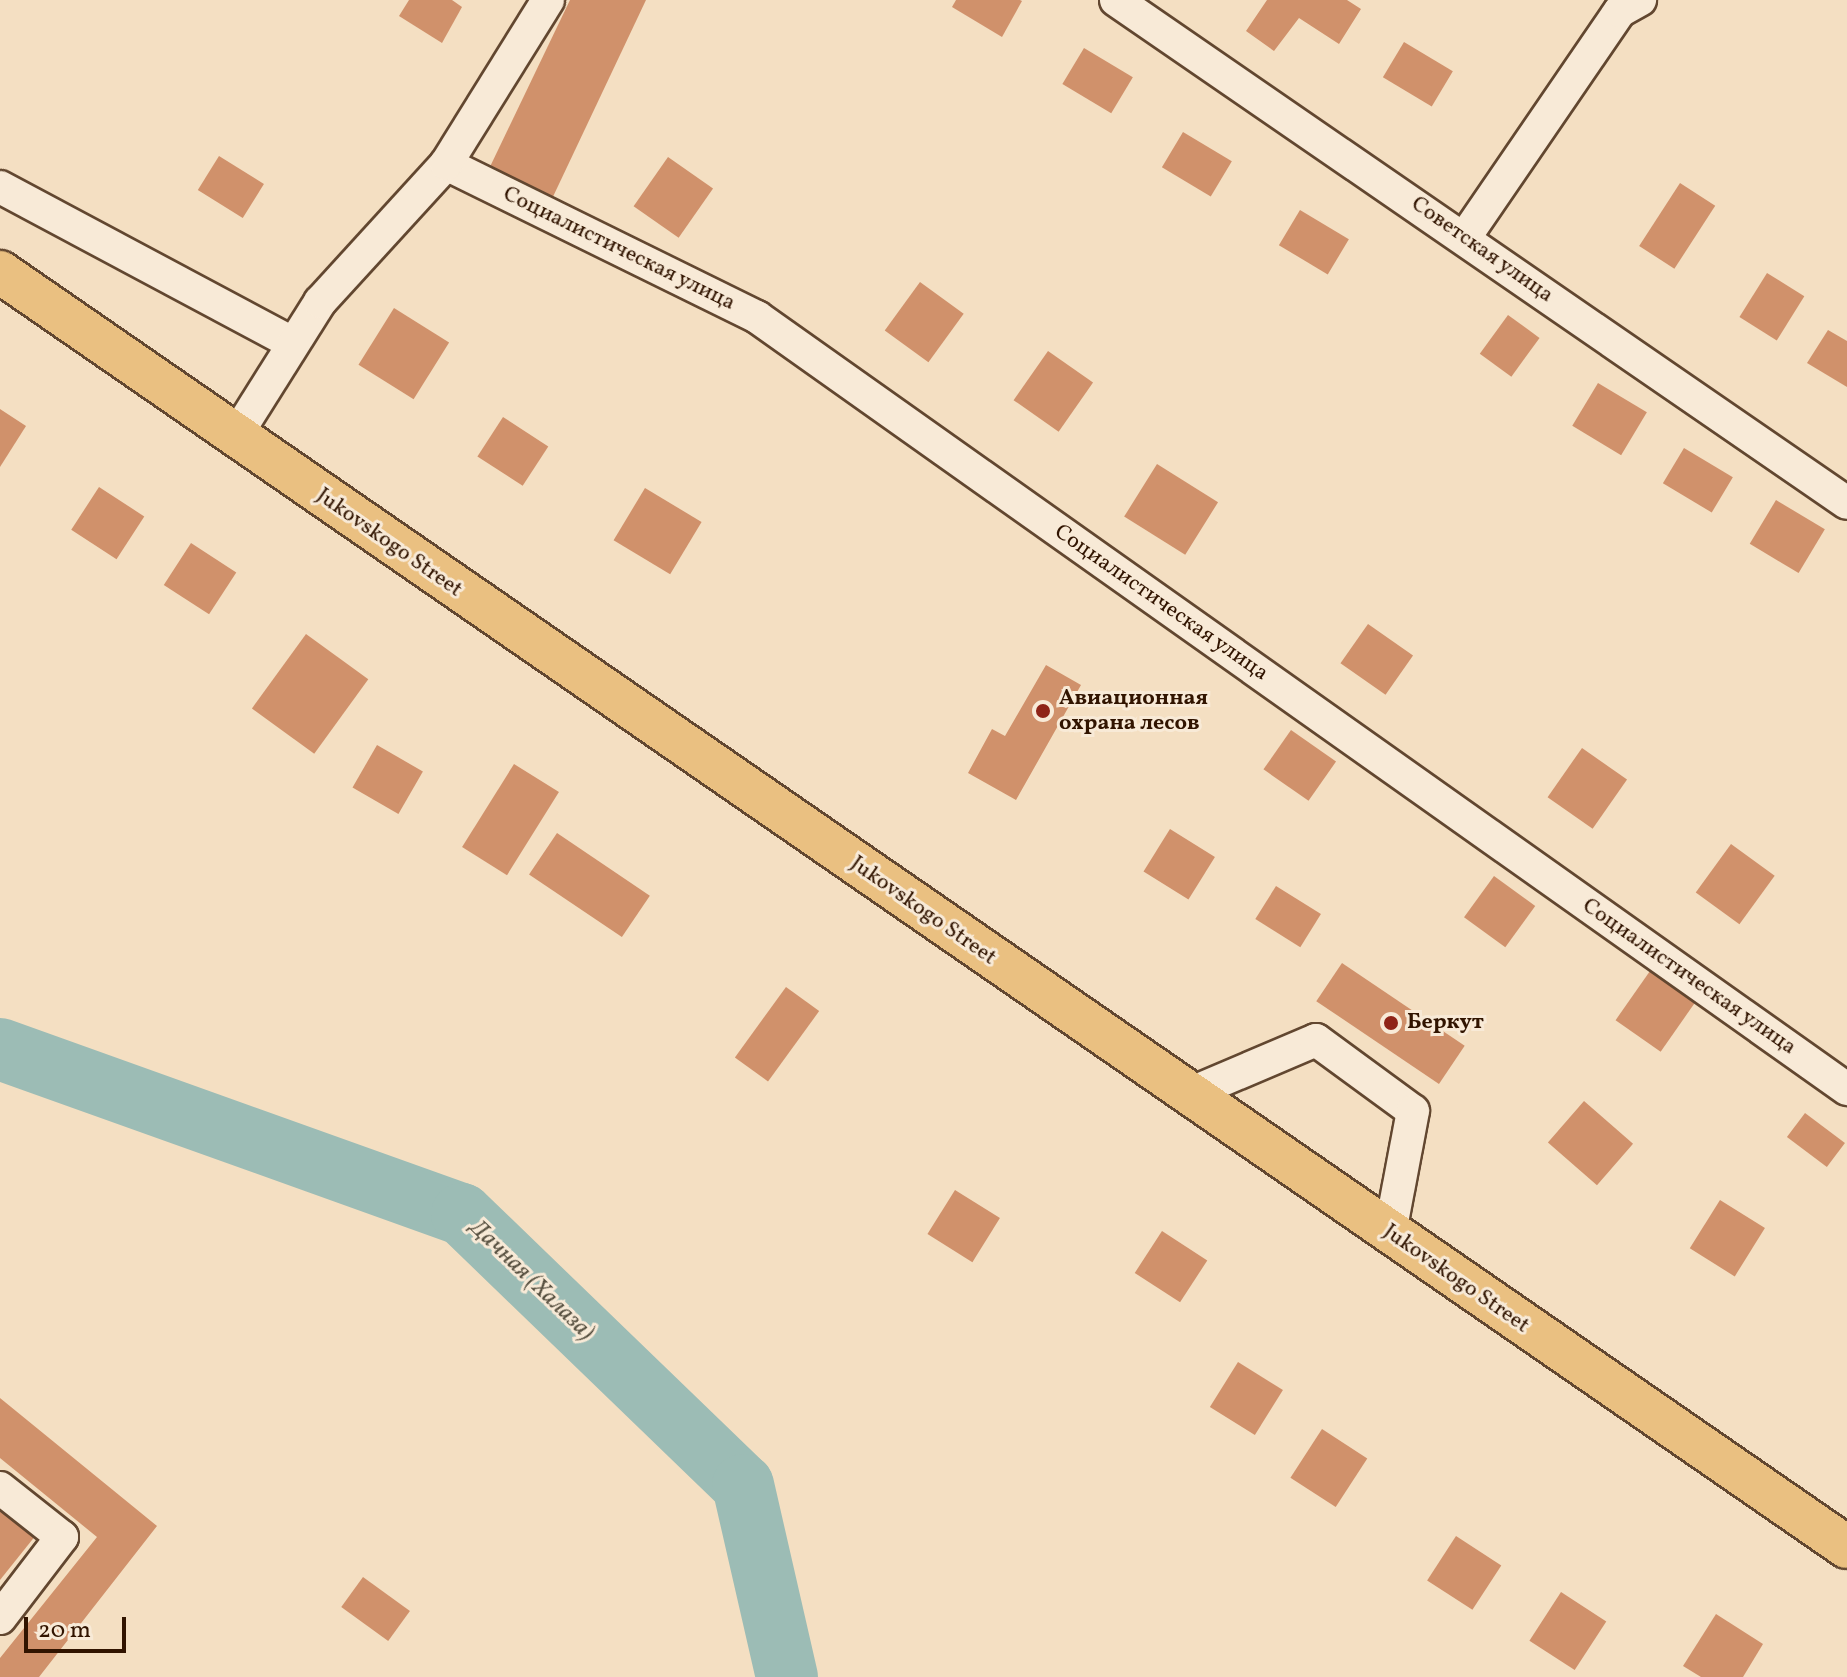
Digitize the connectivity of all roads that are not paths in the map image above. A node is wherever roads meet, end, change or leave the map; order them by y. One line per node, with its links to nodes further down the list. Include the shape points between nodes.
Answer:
1 (548, 0): 4 (street)
2 (1116, 0): 6 (street, Советская улица)
3 (1640, 0): 6 (street, via 1620,11)
4 (446, 164): 8 (street); 11 (street, Социалистическая улица, via 757,317)
5 (0, 187): 8 (street)
6 (1465, 237): 10 (street, Советская улица)
7 (0, 272): 9 (main road, Jukovskogo Street)
8 (292, 343): 9 (street)
9 (235, 437): 12 (main road, Jukovskogo Street)
10 (1847, 503)
11 (1847, 1089)
12 (1189, 1094): 13 (main road, Jukovskogo Street); 13 (street, via 1316,1040 1413,1111)
13 (1390, 1233): 15 (main road, Jukovskogo Street)
14 (0, 1488): 16 (street, via 62,1537)
15 (1847, 1547)
16 (0, 1618)

